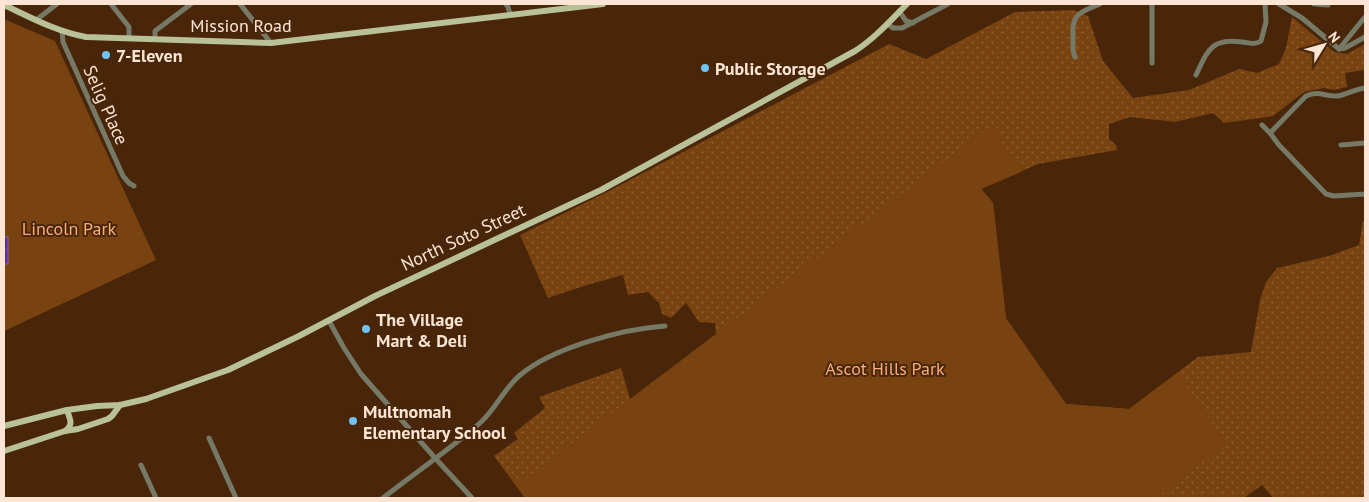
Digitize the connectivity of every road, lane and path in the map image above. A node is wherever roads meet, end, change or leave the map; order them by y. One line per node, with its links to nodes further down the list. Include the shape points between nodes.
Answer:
1 (57, 4): 21 (street)
2 (111, 4): 26 (street, via 129,27)
3 (191, 4): 27 (street, via 155,31)
4 (240, 4): 28 (street)
5 (506, 4): 19 (street)
6 (597, 4): 7 (main road, Mission Road); 19 (main road, Mission Road)
7 (603, 4)
8 (901, 4): 18 (main road)
9 (907, 4): 18 (main road, North Soto Street)
10 (948, 4): 22 (street)
11 (1100, 4): 30 (street, via 1075,18 1072,28)
12 (1152, 4): 31 (street)
13 (1265, 4): 32 (street, via 1262,41 1256,44 1220,42 1207,52)
14 (1279, 4): 29 (street, via 1302,18)
15 (1314, 4): 17 (street)
16 (4, 5): 21 (main road, Mission Road)
17 (1328, 5)
18 (900, 11): 22 (street, via 906,21); 23 (main road, North Soto Street)
19 (510, 14): 28 (main road, Mission Road)
20 (1365, 17): 29 (street)
21 (36, 20): 24 (main road, Mission Road)
22 (913, 23): 23 (street, via 902,28)
23 (888, 24): 40 (main road, North Soto Street, via 865,45 848,55 601,190)
24 (62, 31): 26 (main road, Mission Road, via 86,37); 38 (street, Selig Place, via 62,42 123,176)
25 (1365, 37): 29 (street)
26 (129, 38): 27 (main road, Mission Road)
27 (155, 38): 28 (main road, Mission Road)
28 (271, 43)
29 (1339, 49)
30 (1075, 57)
31 (1152, 63)
32 (1196, 75)
33 (1365, 88): 35 (street, via 1336,96 1312,93)
34 (1262, 125): 35 (street)
35 (1270, 132): 39 (street, via 1326,194)
36 (1365, 143): 37 (street)
37 (1341, 145)
38 (134, 186)
39 (1365, 194)
40 (329, 320): 42 (main road, North Soto Street, via 228,370 169,392); 48 (street, via 361,374)
41 (665, 326): 48 (street, via 592,341 533,365 506,389 481,422)
42 (120, 405): 43 (main road, North Soto Street); 45 (main road, via 108,419)
43 (67, 410): 44 (main road, North Soto Street); 45 (main road, via 71,424)
44 (4, 426)
45 (65, 431): 47 (main road)
46 (209, 438): 51 (street)
47 (4, 451)
48 (435, 458): 52 (street); 53 (street)
49 (141, 465): 50 (street)
50 (156, 498)
51 (236, 498)
52 (383, 498)
53 (472, 498)

